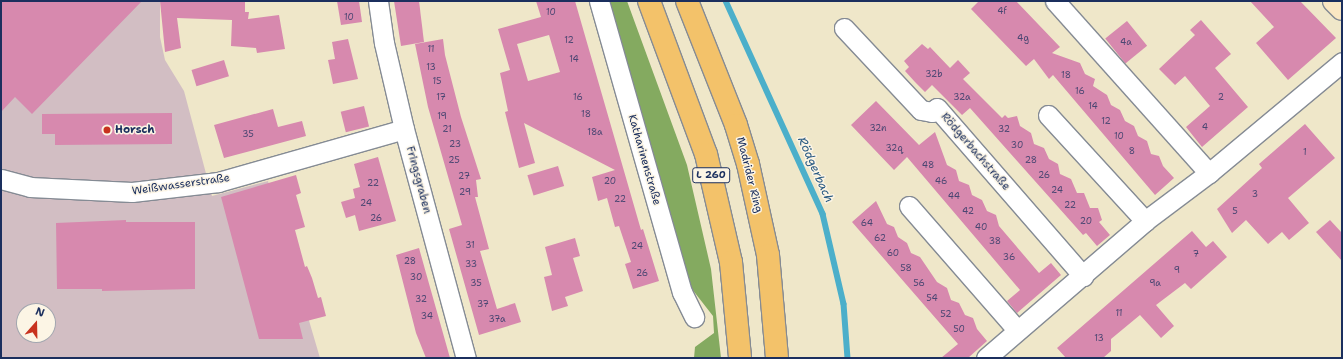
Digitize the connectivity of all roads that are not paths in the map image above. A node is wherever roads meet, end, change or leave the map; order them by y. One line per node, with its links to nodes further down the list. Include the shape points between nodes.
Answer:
1 (378, 1): 11 (street, Fringsgraben, via 384,42)
2 (599, 1): 17 (street, Katharinenstraße, via 682,292)
3 (649, 1): 20 (main road, L 260, via 706,154 731,262)
4 (687, 1): 21 (main road, Madrider Ring, via 736,125 748,164 768,255)
5 (1056, 1): 12 (street)
6 (1334, 1): 7 (main road)
7 (1342, 9)
8 (844, 28): 16 (street, Rödgerbachstraße, via 921,110 932,112 938,108)
9 (1342, 62): 12 (street)
10 (1048, 116): 15 (street)
11 (404, 129): 13 (street, Weißwasserstraße, via 262,171 210,183 132,192 30,187); 19 (street, Fringsgraben)
12 (1209, 173): 15 (street)
13 (1, 179)
14 (909, 206): 18 (street)
15 (1145, 221): 16 (street)
16 (1083, 276): 18 (street)
17 (694, 317)
18 (1017, 330): 22 (street)
19 (466, 358)
20 (740, 358)
21 (777, 358)
22 (986, 358)

